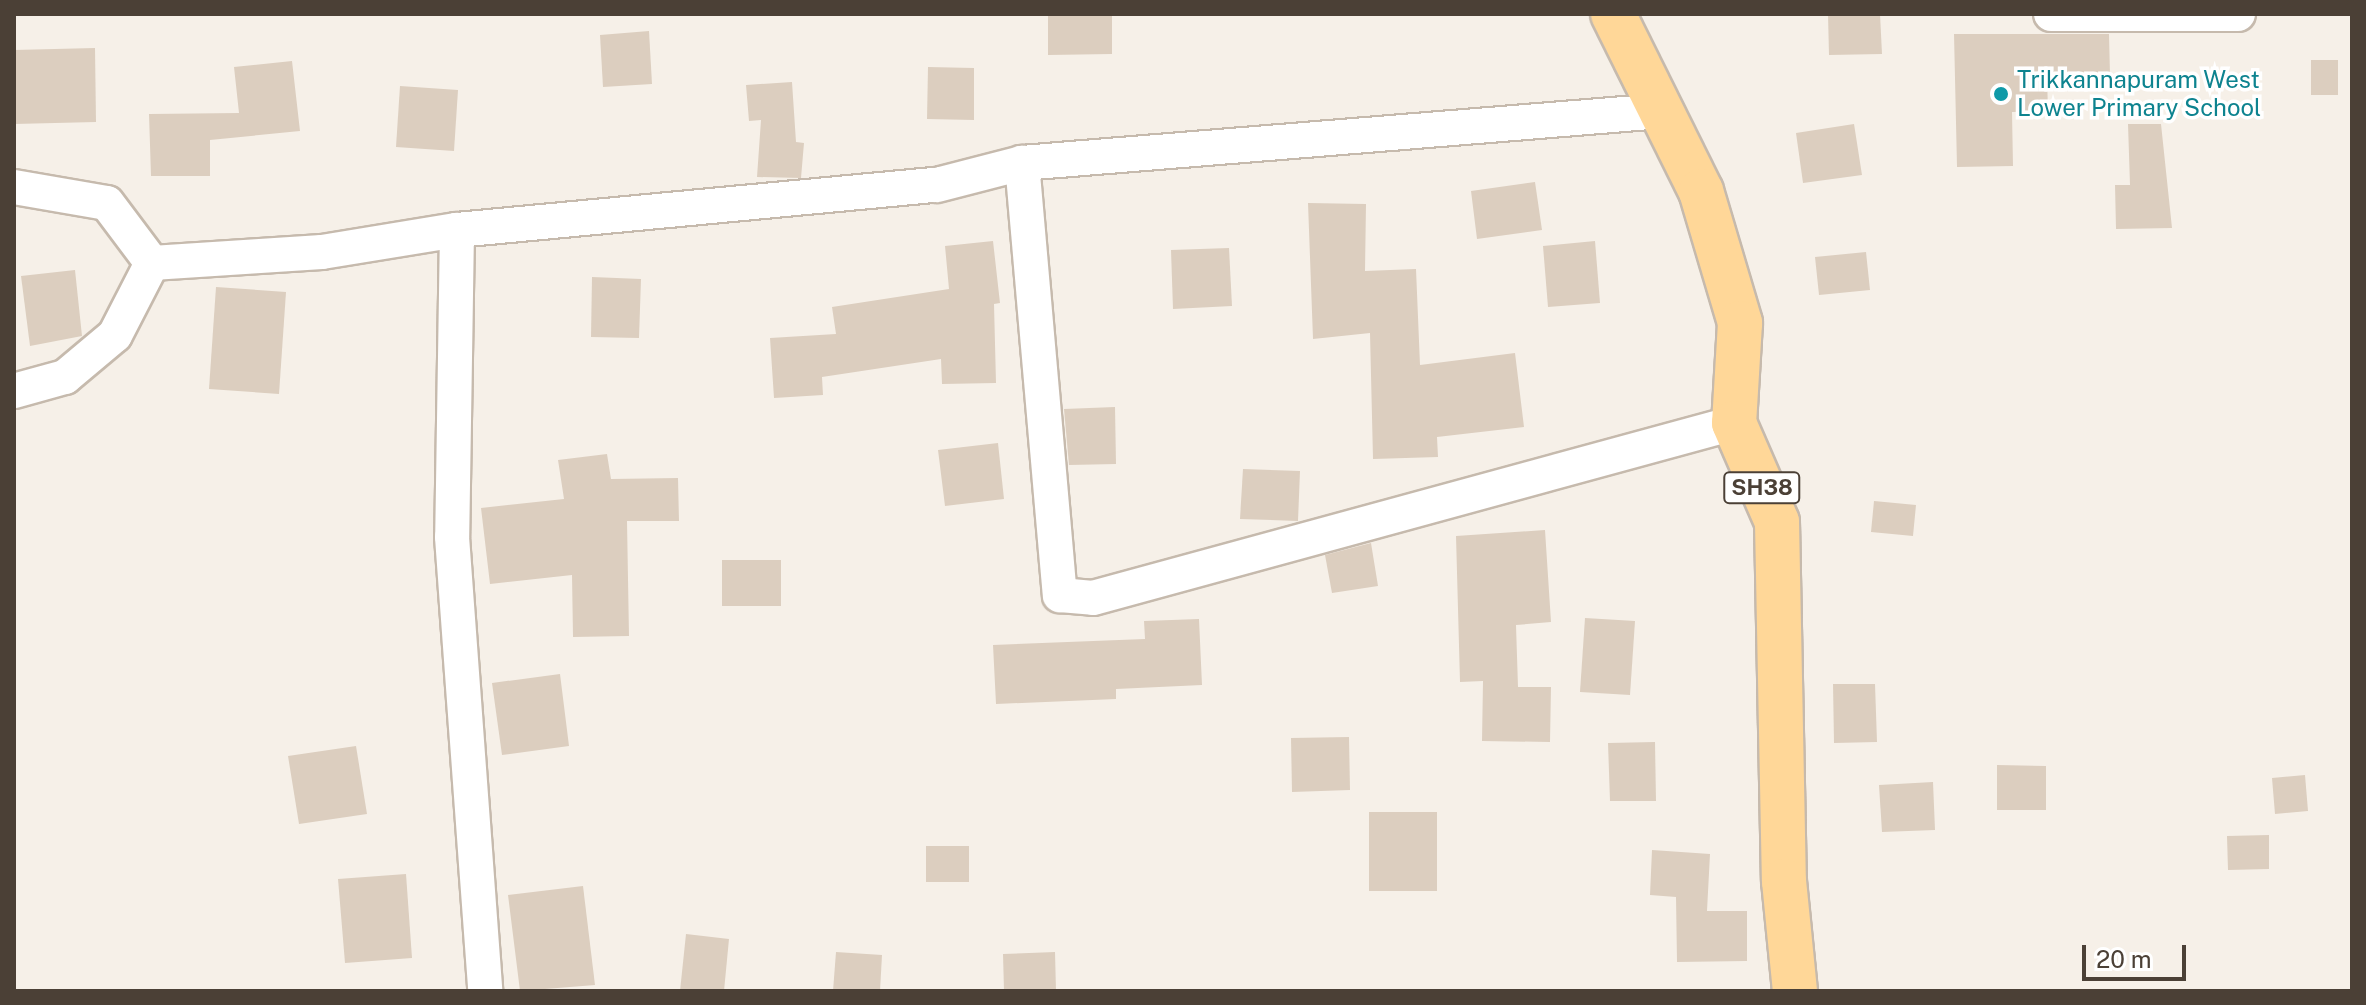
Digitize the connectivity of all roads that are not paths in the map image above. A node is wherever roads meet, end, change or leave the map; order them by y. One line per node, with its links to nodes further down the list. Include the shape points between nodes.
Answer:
1 (1613, 14): 4 (main road, SH38)
2 (2051, 14): 3 (street)
3 (2238, 14)
4 (1662, 111): 5 (street); 10 (main road, SH38, via 1701,191 1740,323)
5 (1022, 163): 7 (street, via 937,185); 10 (street, via 1060,595 1093,598)
6 (14, 187): 8 (street, via 107,203)
7 (457, 230): 8 (street, via 322,252); 11 (street, via 452,537)
8 (152, 263): 9 (street, via 115,335 65,377)
9 (14, 391)
10 (1734, 423): 12 (main road, SH38, via 1777,522 1784,881)
11 (485, 991)
12 (1795, 991)

